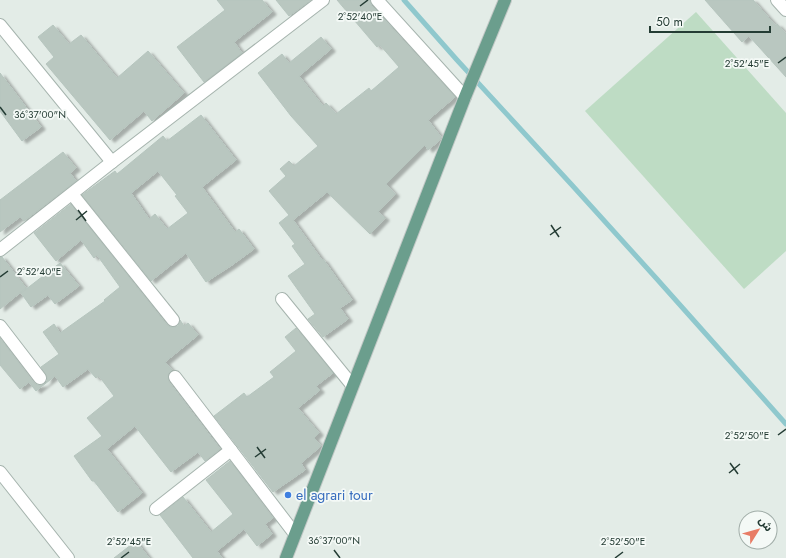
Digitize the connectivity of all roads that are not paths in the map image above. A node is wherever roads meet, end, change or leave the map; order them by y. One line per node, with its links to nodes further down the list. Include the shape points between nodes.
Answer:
1 (323, 0): 8 (street)
2 (377, 0): 7 (street)
3 (505, 0): 7 (main road)
4 (777, 0): 5 (street)
5 (786, 10)
6 (0, 25): 8 (street)
7 (465, 97): 16 (main road)
8 (112, 162): 9 (street)
9 (72, 194): 10 (street); 12 (street)
10 (0, 250)
11 (282, 299): 16 (street)
12 (173, 320)
13 (0, 326): 15 (street)
14 (175, 377): 17 (street)
15 (40, 378)
16 (352, 385): 20 (main road)
17 (231, 450): 19 (street); 20 (street)
18 (0, 472): 21 (street)
19 (156, 509)
20 (295, 534): 22 (main road)
21 (68, 558)
22 (286, 558)

